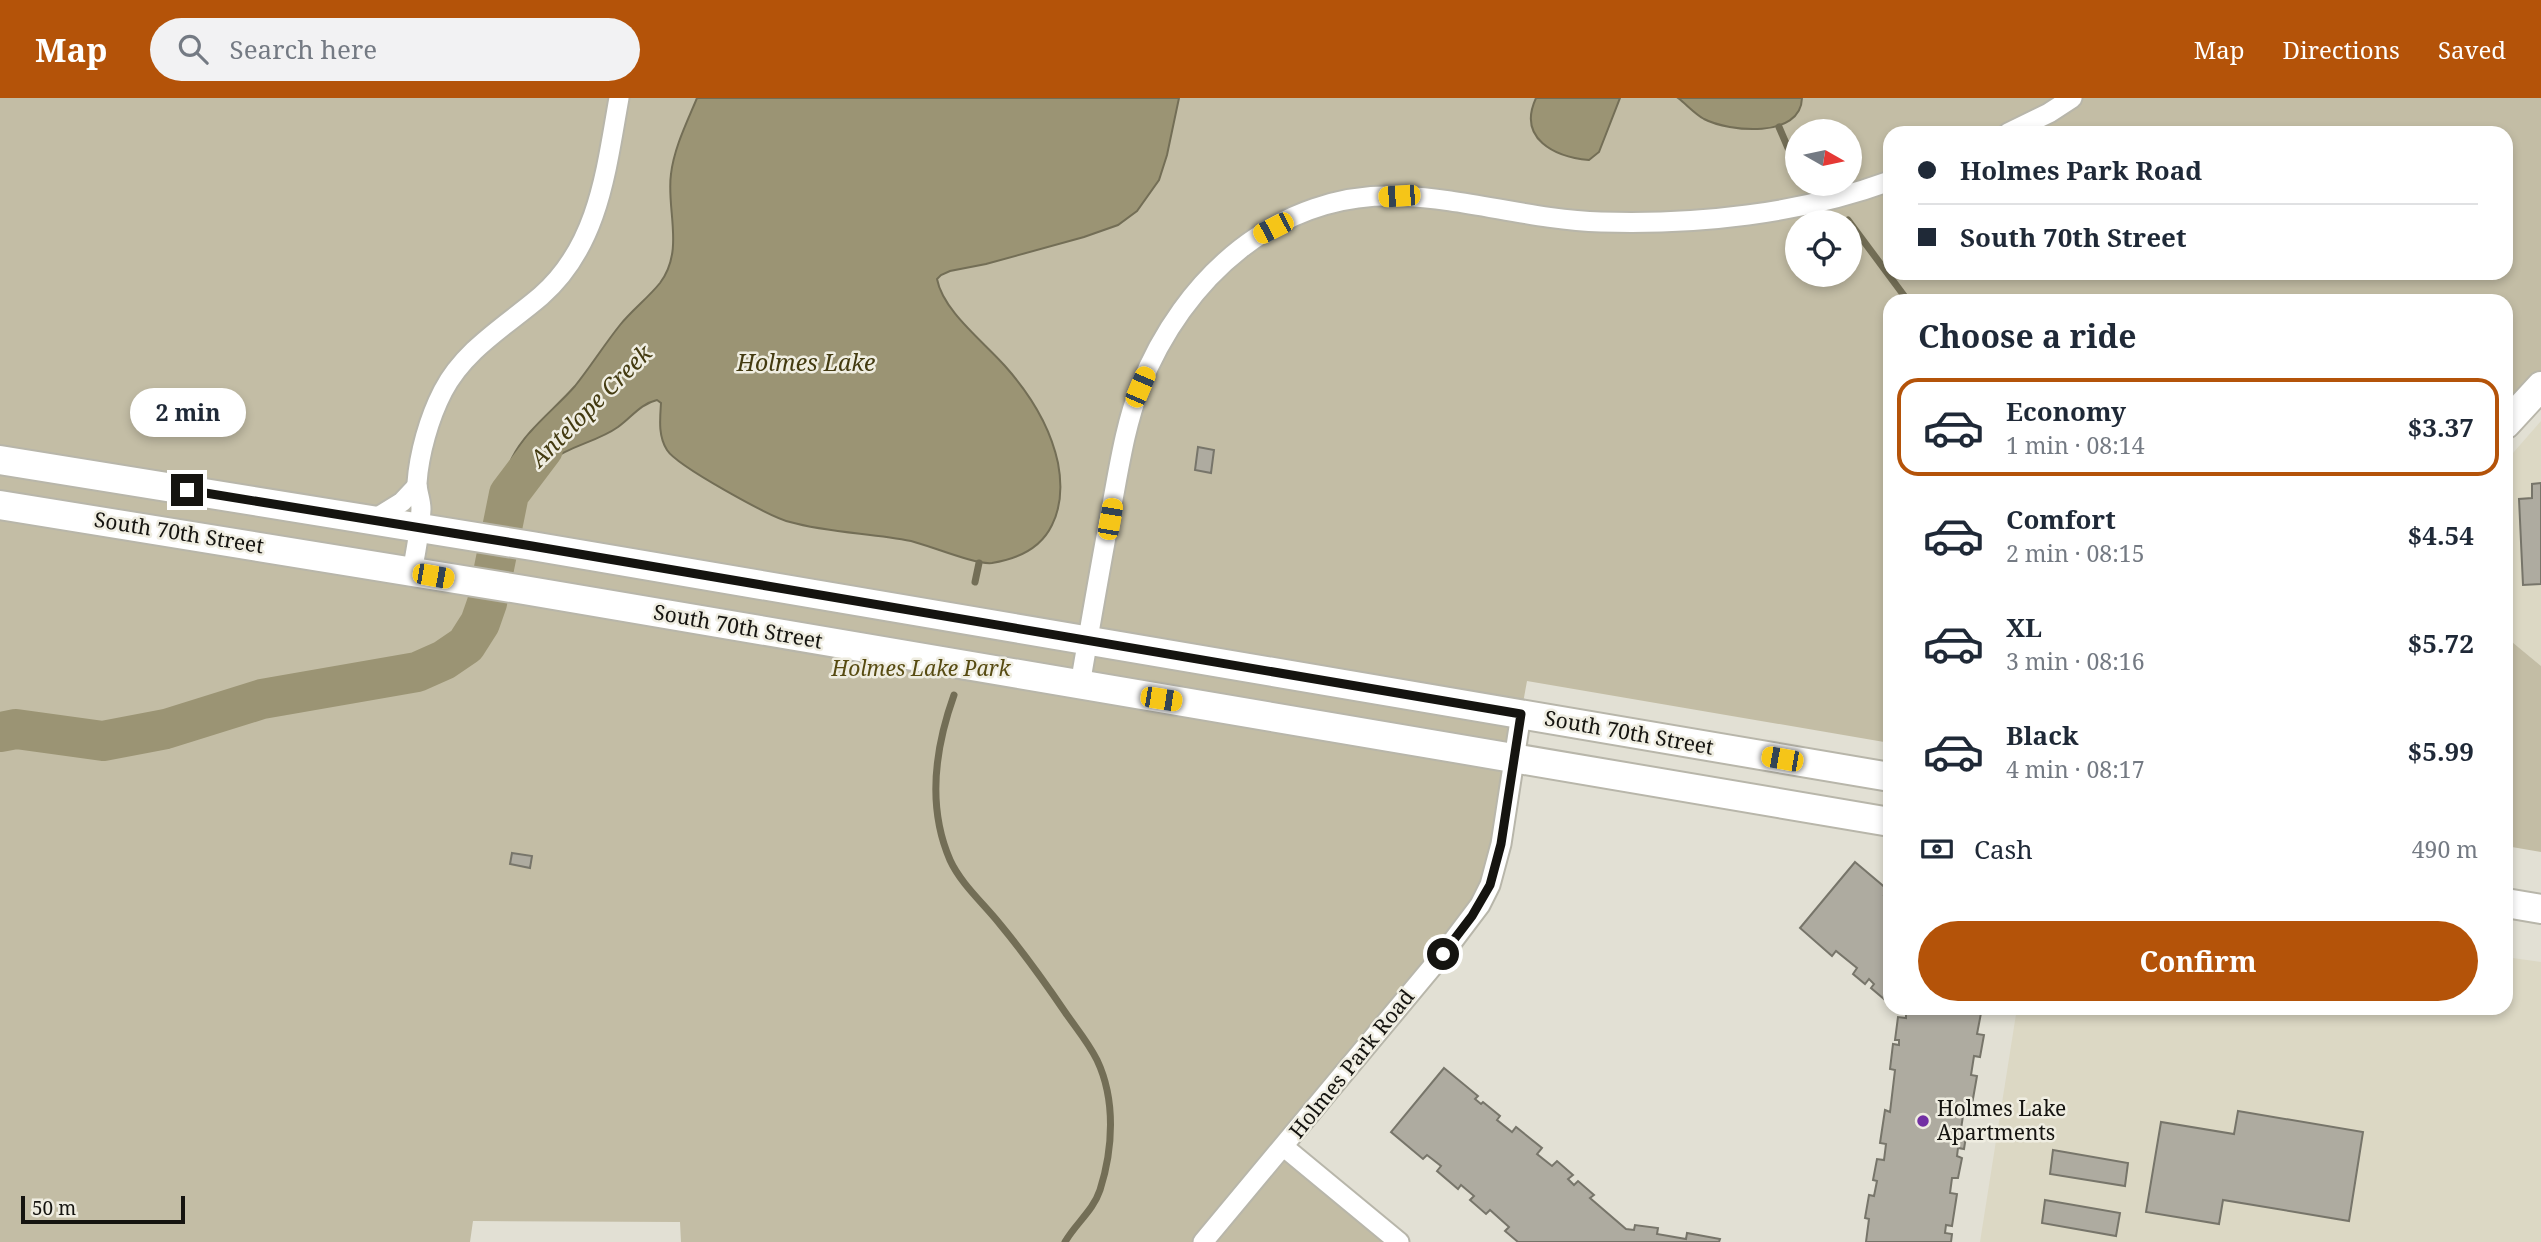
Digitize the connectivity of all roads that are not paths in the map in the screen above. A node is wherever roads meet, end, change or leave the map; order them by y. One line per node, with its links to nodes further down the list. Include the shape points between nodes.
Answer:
1 (619, 98): 8 (street, via 597,201 576,256 541,295 479,345 450,379 431,419)
2 (2072, 98): 3 (street)
3 (2022, 126)
4 (1883, 183): 13 (street, via 1774,210 1654,222 1574,220 1399,196 1359,198 1318,209 1258,236 1219,266 1183,307 1140,387 1123,448)
5 (2541, 386): 6 (main road)
6 (2513, 416)
7 (0, 460): 10 (main road, South 70th Street)
8 (417, 486): 10 (street); 11 (street)
9 (0, 505): 12 (main road, South 70th Street)
10 (373, 520): 11 (main road, South 70th Street)
11 (420, 528): 12 (street); 13 (main road, South 70th Street)
12 (412, 572): 14 (main road, South 70th Street)
13 (1087, 641): 14 (street); 15 (main road, South 70th Street)
14 (1080, 685): 16 (main road, South 70th Street)
15 (1521, 714): 16 (street, Holmes Park Road); 17 (main road, South 70th Street)
16 (1514, 757): 18 (main road, South 70th Street); 21 (street, Holmes Park Road, via 1498,857 1480,905)
17 (1883, 776)
18 (1883, 821)
19 (2513, 904): 20 (main road)
20 (2541, 909)
21 (1284, 1147): 22 (street, Holmes Park Road); 23 (street)
22 (1203, 1242)
23 (1399, 1242)

